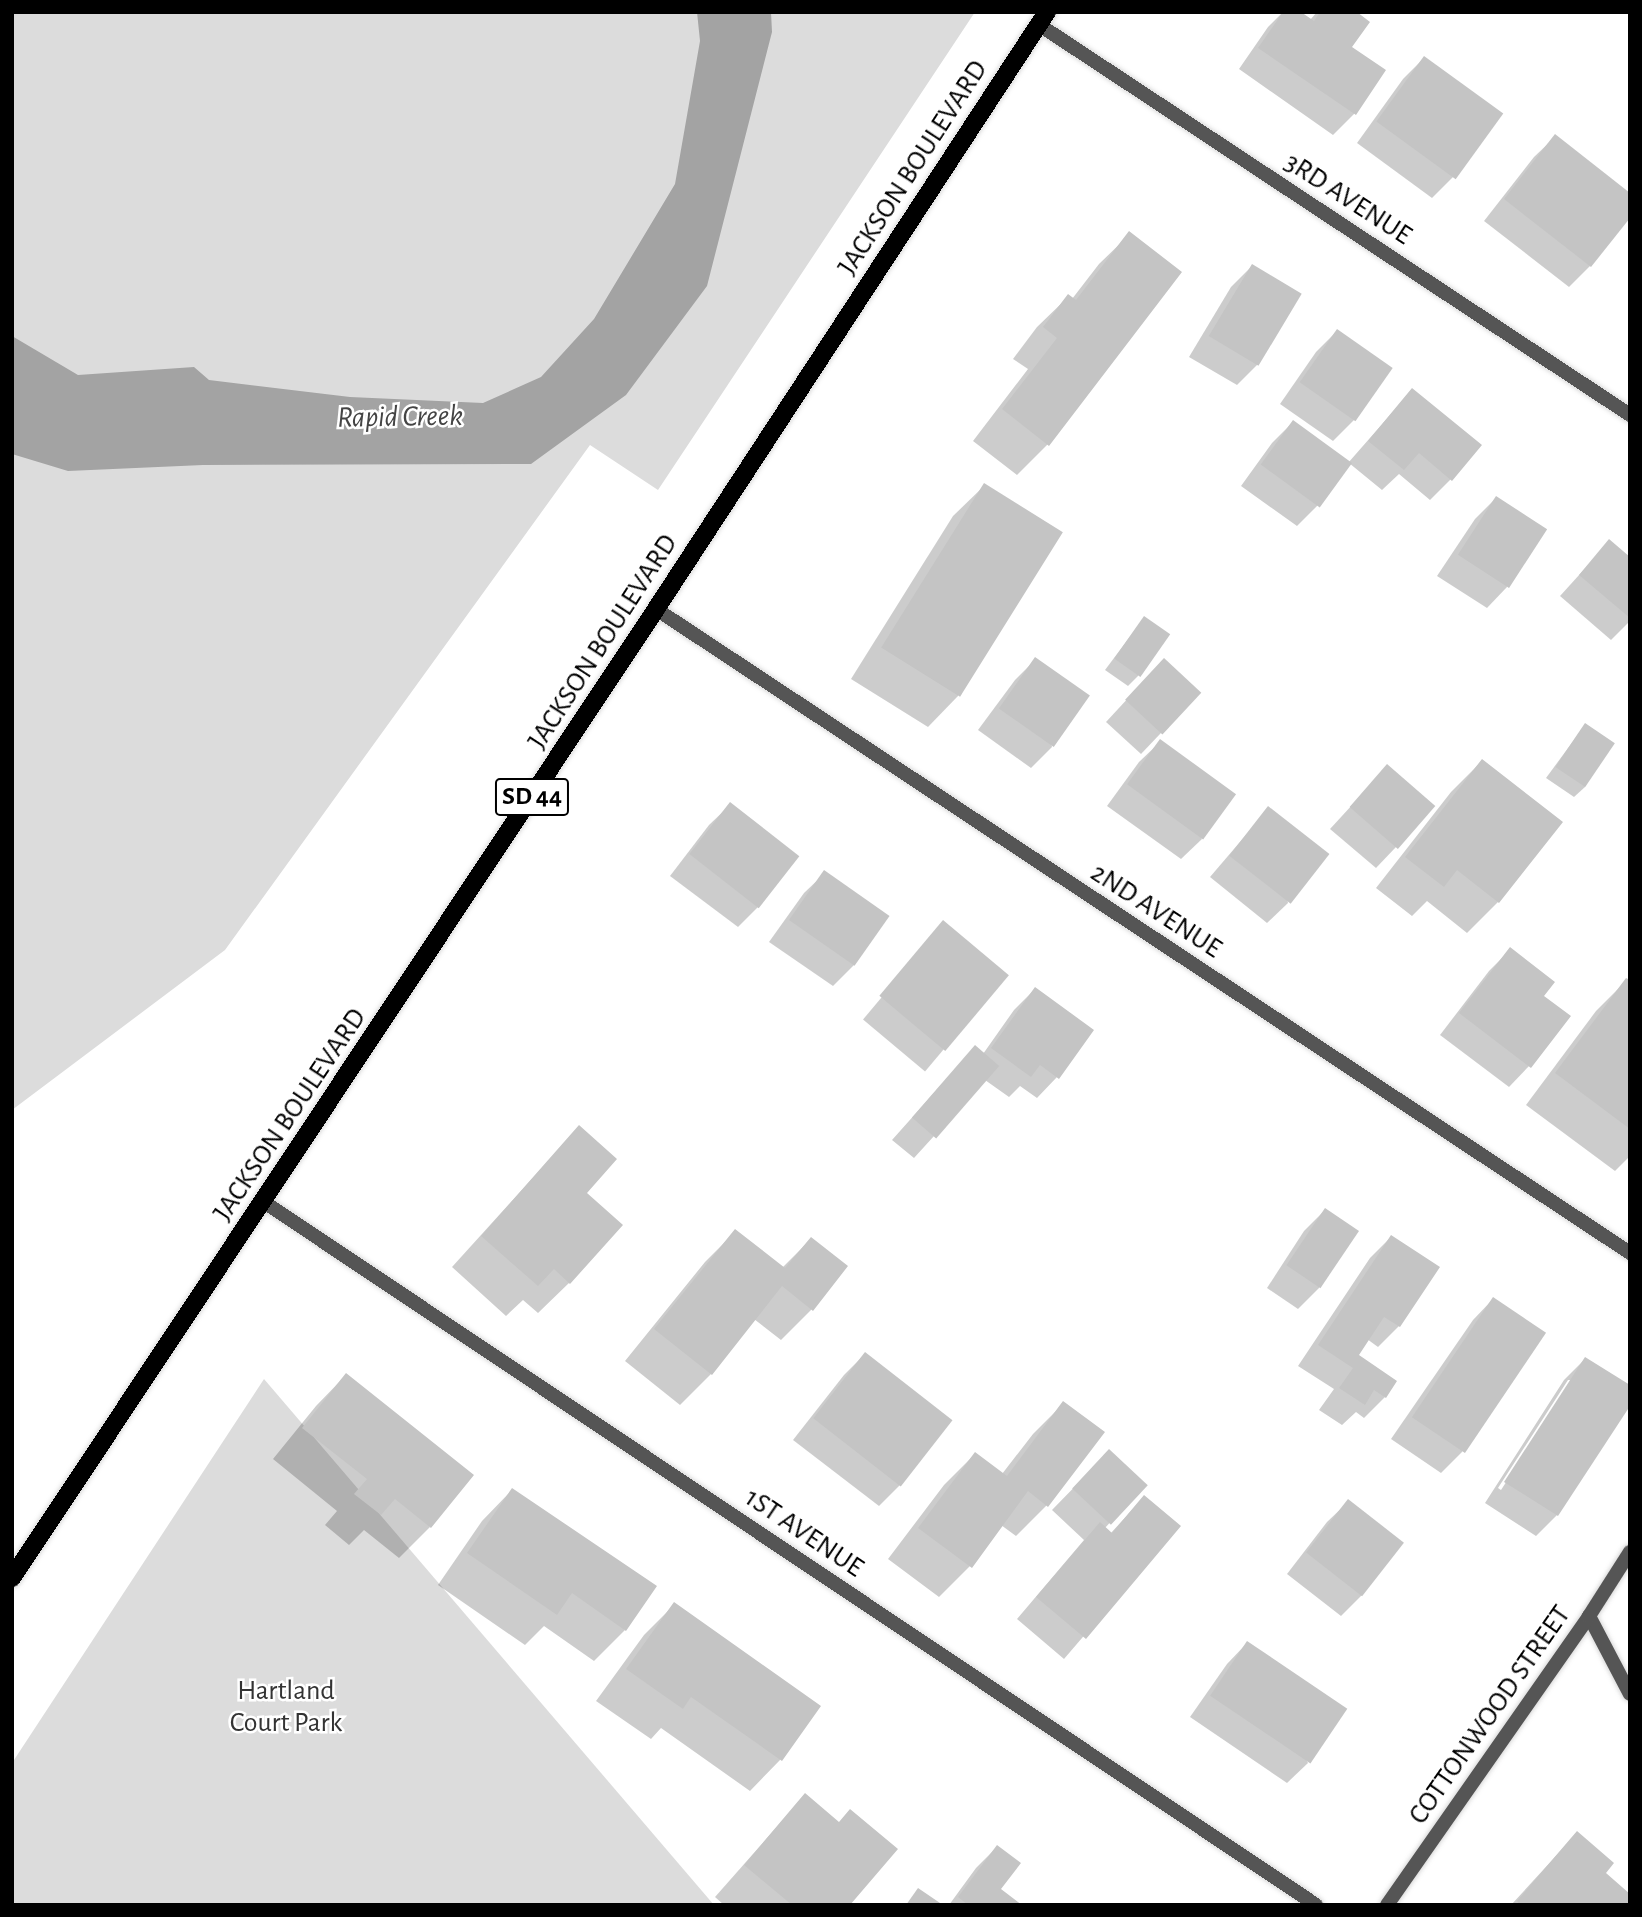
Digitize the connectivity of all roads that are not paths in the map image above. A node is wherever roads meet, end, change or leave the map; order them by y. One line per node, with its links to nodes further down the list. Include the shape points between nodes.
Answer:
1 (1043, 18): 2 (street, 3RD AVENUE); 3 (main road, JACKSON BOULEVARD / SD 44)
2 (1630, 415)
3 (656, 609): 4 (main road, JACKSON BOULEVARD / SD 44); 5 (street, 2ND AVENUE)
4 (264, 1202): 7 (main road, JACKSON BOULEVARD / SD 44); 10 (street, 1ST AVENUE)
5 (1630, 1254)
6 (1630, 1552): 8 (street, COTTONWOOD STREET)
7 (12, 1578)
8 (1589, 1616): 9 (street); 11 (street, COTTONWOOD STREET)
9 (1630, 1695)
10 (1316, 1905)
11 (1387, 1905)

